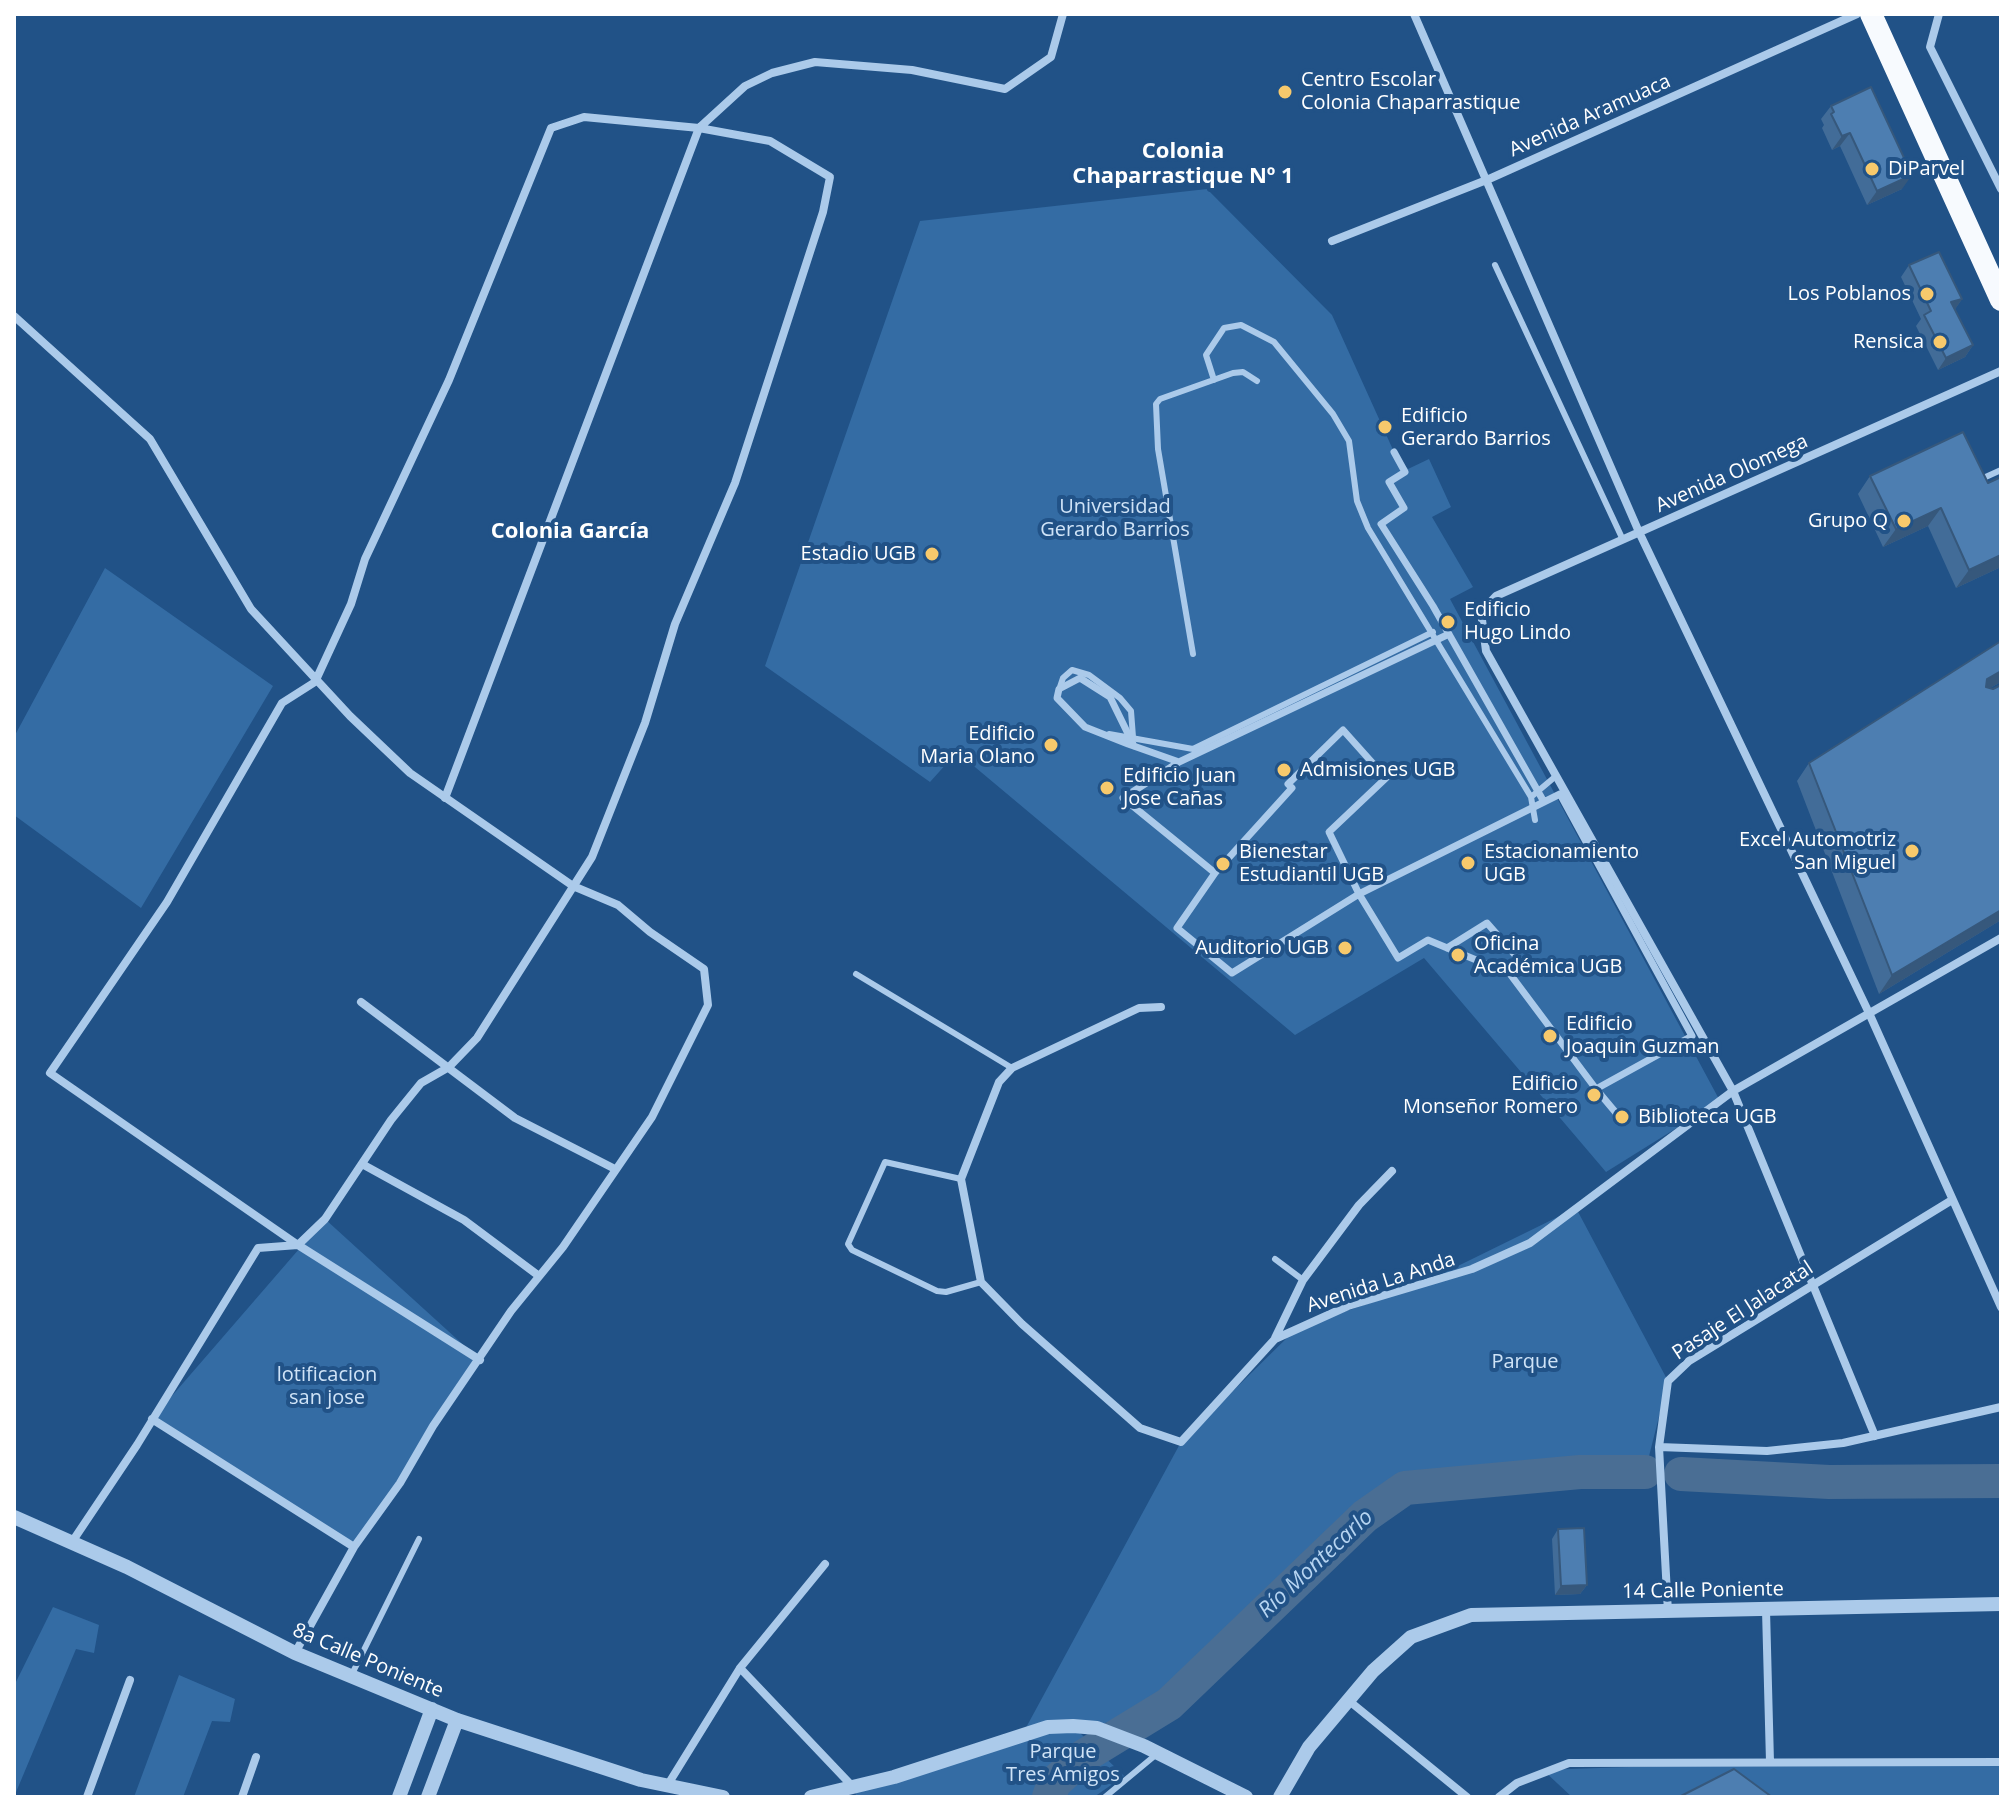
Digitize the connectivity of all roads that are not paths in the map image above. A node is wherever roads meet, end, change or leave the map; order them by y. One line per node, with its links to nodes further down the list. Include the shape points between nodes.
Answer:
1 (1063, 14): 6 (street, via 1051,57 1005,89 912,70 815,62 745,86)
2 (1414, 14): 7 (street)
3 (1857, 14): 7 (street, Avenida Aramuaca)
4 (1871, 14): 11 (highway)
5 (1939, 14): 8 (street, via 1930,47)
6 (699, 128): 24 (street, via 584,117 551,128 449,380 365,559); 29 (street); 34 (street, via 770,141 830,177 735,483 675,624 645,723 592,857)
7 (1489, 179): 9 (street, Avenida Aramuaca); 19 (street)
8 (2001, 189)
9 (1332, 241)
10 (1495, 265): 20 (lane)
11 (2001, 300)
12 (14, 316): 24 (street, via 150,439 251,609)
13 (2001, 371): 19 (street, Avenida Olomega)
14 (1214, 380): 15 (lane, via 1243,372); 22 (lane, via 1206,355 1224,328 1241,325 1274,342 1349,441 1364,519); 23 (lane, via 1160,399 1154,412)
15 (1257, 381)
16 (1394, 452): 21 (street, via 1405,472 1389,482 1404,508 1381,524)
17 (2001, 470): 18 (lane)
18 (1974, 483)
19 (1639, 532): 20 (street, Avenida Olomega); 42 (street)
20 (1623, 540): 27 (street, Avenida Olomega, via 1496,596 1481,612 1486,651)
21 (1449, 634): 22 (street); 28 (street)
22 (1435, 636): 25 (lane, via 1193,749); 26 (street); 28 (lane)
23 (1193, 654)
24 (315, 682): 29 (street, via 410,773); 53 (street, via 282,703 167,902 50,1073)
25 (1132, 740): 25 (street, via 1085,727 1059,700 1059,689 1080,678 1110,697); 26 (street)
26 (1179, 762): 33 (street, via 1123,798)
27 (1556, 776): 28 (lane); 46 (street)
28 (1534, 794): 30 (street); 31 (lane)
29 (445, 798): 34 (street)
30 (1544, 802): 31 (street); 45 (street, via 1560,794 1692,1036)
31 (1533, 808): 32 (lane); 35 (street)
32 (1535, 820)
33 (1215, 873): 35 (street, via 1177,928 1232,973); 35 (street, via 1292,788 1288,784 1343,730 1386,778 1329,832)
34 (573, 886): 43 (street, via 477,1038); 49 (street, via 618,905 704,969 708,1005 652,1117)
35 (1359, 894): 37 (street, via 1398,958 1428,940)
36 (2001, 938): 42 (street, Avenida La Anda)
37 (1447, 948): 39 (street); 39 (street, via 1487,923 1523,964)
38 (856, 974): 44 (lane)
39 (1510, 974): 45 (street)
40 (361, 1002): 43 (street)
41 (1161, 1007): 44 (street, via 1139,1008)
42 (1869, 1013): 46 (street, Avenida La Anda); 52 (street)
43 (449, 1067): 48 (street, via 421,1083); 49 (street, via 515,1118)
44 (1012, 1068): 51 (street, via 999,1082)
45 (1596, 1089): 47 (street)
46 (1733, 1091): 58 (street); 60 (street, Avenida La Anda, via 1530,1243 1472,1269 1348,1306)
47 (1622, 1120)
48 (362, 1164): 53 (street, via 325,1219); 55 (street, via 464,1220)
49 (615, 1169): 55 (street)
50 (1392, 1171): 56 (street, via 1359,1205)
51 (961, 1179): 57 (street); 57 (lane, via 885,1162 848,1244 937,1291)
52 (1952, 1200): 58 (street, Pasaje El Jalacatal); 59 (street)
53 (298, 1245): 61 (street); 63 (street, via 258,1248)
54 (1275, 1259): 56 (lane)
55 (539, 1276): 61 (street)
56 (1303, 1280): 60 (street)
57 (981, 1282): 60 (street, Avenida La Anda, via 1140,1428 1181,1442)
58 (1813, 1285): 64 (street); 65 (street, Pasaje El Jalacatal, via 1689,1361 1668,1381)
59 (2001, 1307)
60 (1275, 1339)
61 (480, 1360): 69 (street)
62 (2001, 1407): 64 (street)
63 (152, 1419): 68 (street); 69 (street)
64 (1875, 1436): 65 (street, via 1767,1451)
65 (1659, 1447): 73 (street, Pasaje El Jalacatal)
66 (14, 1517): 68 (street, 8a Calle Poniente)
67 (419, 1539): 76 (lane)
68 (72, 1542): 74 (street, 8a Calle Poniente)
69 (354, 1547): 74 (street)
70 (825, 1564): 75 (street)
71 (2001, 1604): 72 (street, 14 Calle Poniente)
72 (1766, 1610): 73 (street, 14 Calle Poniente); 83 (street)
73 (1668, 1612): 78 (street, 14 Calle Poniente, via 1471,1615 1411,1637)
74 (295, 1653): 76 (street, 8a Calle Poniente)
75 (740, 1668): 85 (street); 86 (street)
76 (351, 1676): 79 (street, 8a Calle Poniente)
77 (130, 1680): 87 (street)
78 (1348, 1699): 95 (street, via 1309,1747); 96 (street)
79 (432, 1709): 80 (street, 8a Calle Poniente); 89 (street)
80 (457, 1720): 85 (street, 8a Calle Poniente); 90 (street)
81 (1151, 1749): 86 (street, via 1097,1728 1048,1727); 93 (lane); 94 (street)
82 (256, 1757): 88 (street)
83 (1770, 1762): 84 (street); 97 (street, via 1569,1763 1543,1770)
84 (2001, 1762)
85 (666, 1786): 91 (street, 8a Calle Poniente)
86 (855, 1788): 92 (street)
87 (87, 1797)
88 (242, 1797)
89 (399, 1797)
90 (428, 1797)
91 (723, 1797)
92 (811, 1797)
93 (1105, 1797)
94 (1246, 1797)
95 (1280, 1797)
96 (1467, 1797)
97 (1499, 1797)

